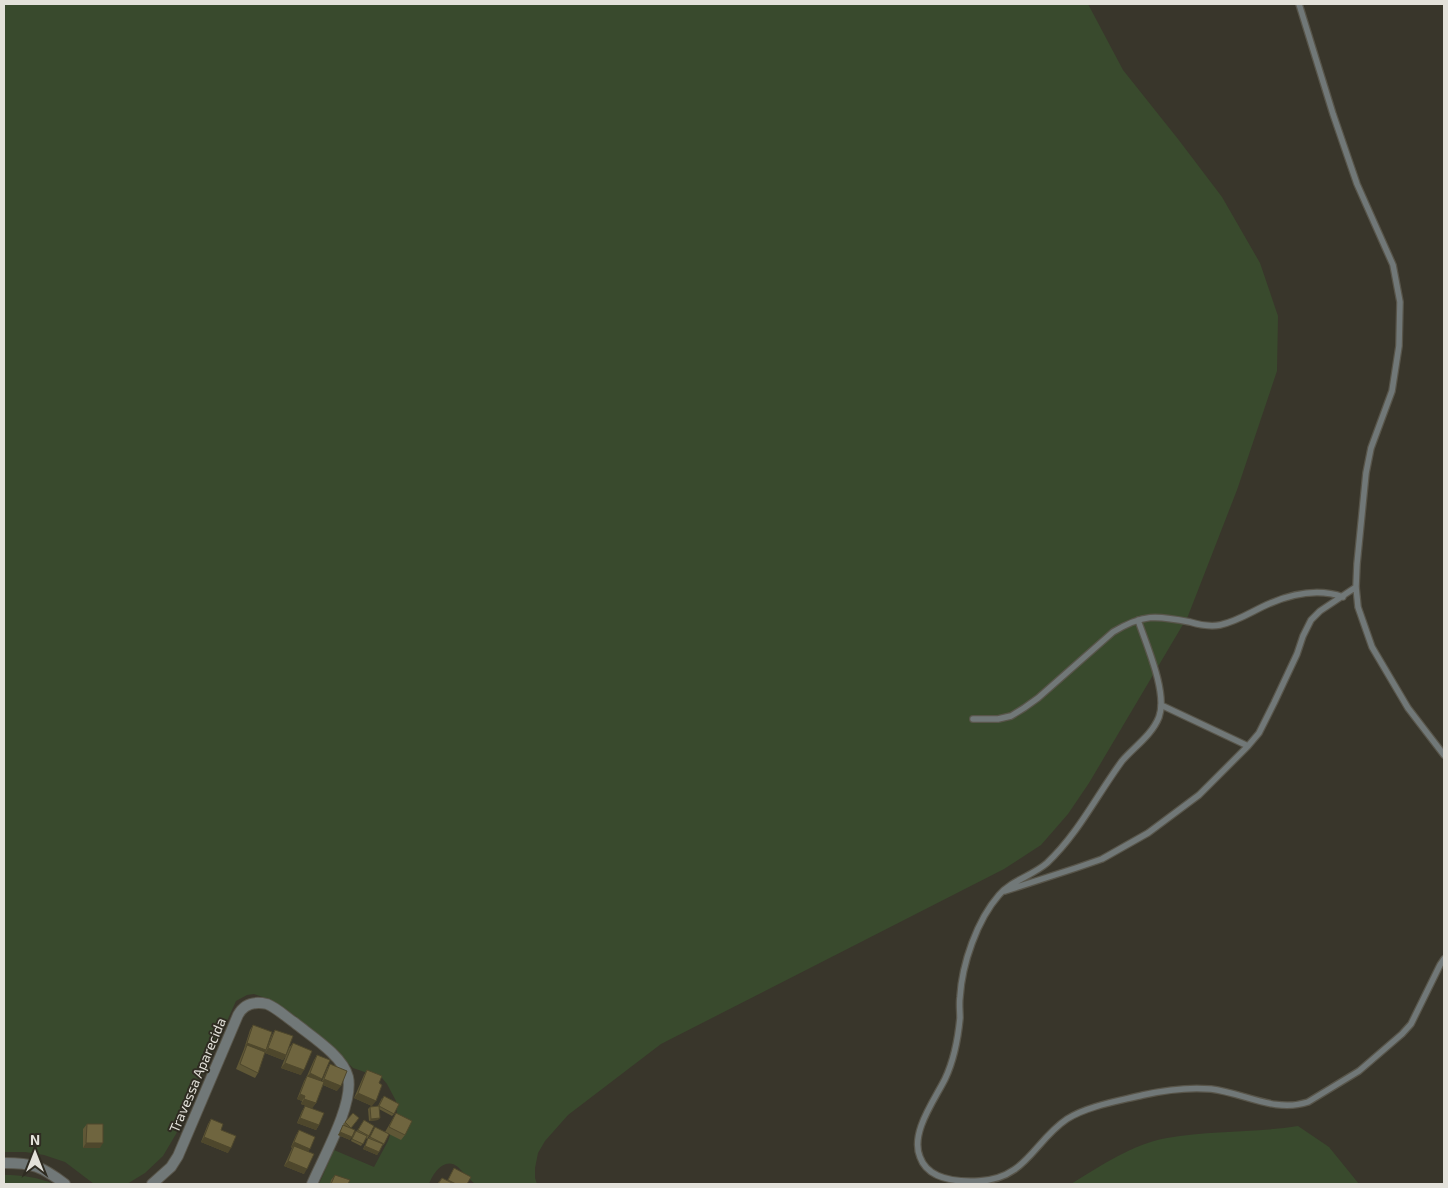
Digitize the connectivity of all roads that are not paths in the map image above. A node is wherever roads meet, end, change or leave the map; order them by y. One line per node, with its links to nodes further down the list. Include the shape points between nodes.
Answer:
1 (1299, 4): 2 (lane, via 1357,184 1393,265 1400,302 1399,346 1392,391 1371,448 1366,473)
2 (1356, 587): 3 (lane); 8 (lane, via 1358,607 1372,647 1408,708)
3 (1343, 597): 4 (lane, via 1317,592 1297,594 1220,625 1206,626 1163,617); 7 (lane, via 1311,620 1259,733)
4 (1138, 620): 5 (lane, via 1155,672); 6 (lane, via 1114,632 1038,698 1011,716 998,720)
5 (1161, 705): 7 (lane); 9 (lane, via 1152,730 1124,760 1060,850 1044,865)
6 (973, 719)
7 (1248, 746): 9 (lane, via 1199,795 1126,846 1102,859)
8 (1444, 755)
9 (1000, 893): 10 (lane, via 979,925 966,962 954,1056 918,1136 921,1161 926,1168 956,1181 1002,1177 1025,1162 1070,1117 1159,1092 1211,1089 1278,1106 1308,1102 1359,1071 1402,1034 1411,1024)
10 (1444, 959)
11 (4, 1163): 12 (street, via 33,1164)
12 (65, 1184)
13 (152, 1184): 14 (street, Travessa Aparecida, via 178,1156 240,1010 258,1003 276,1009 324,1046 348,1077 345,1107)
14 (312, 1184)

